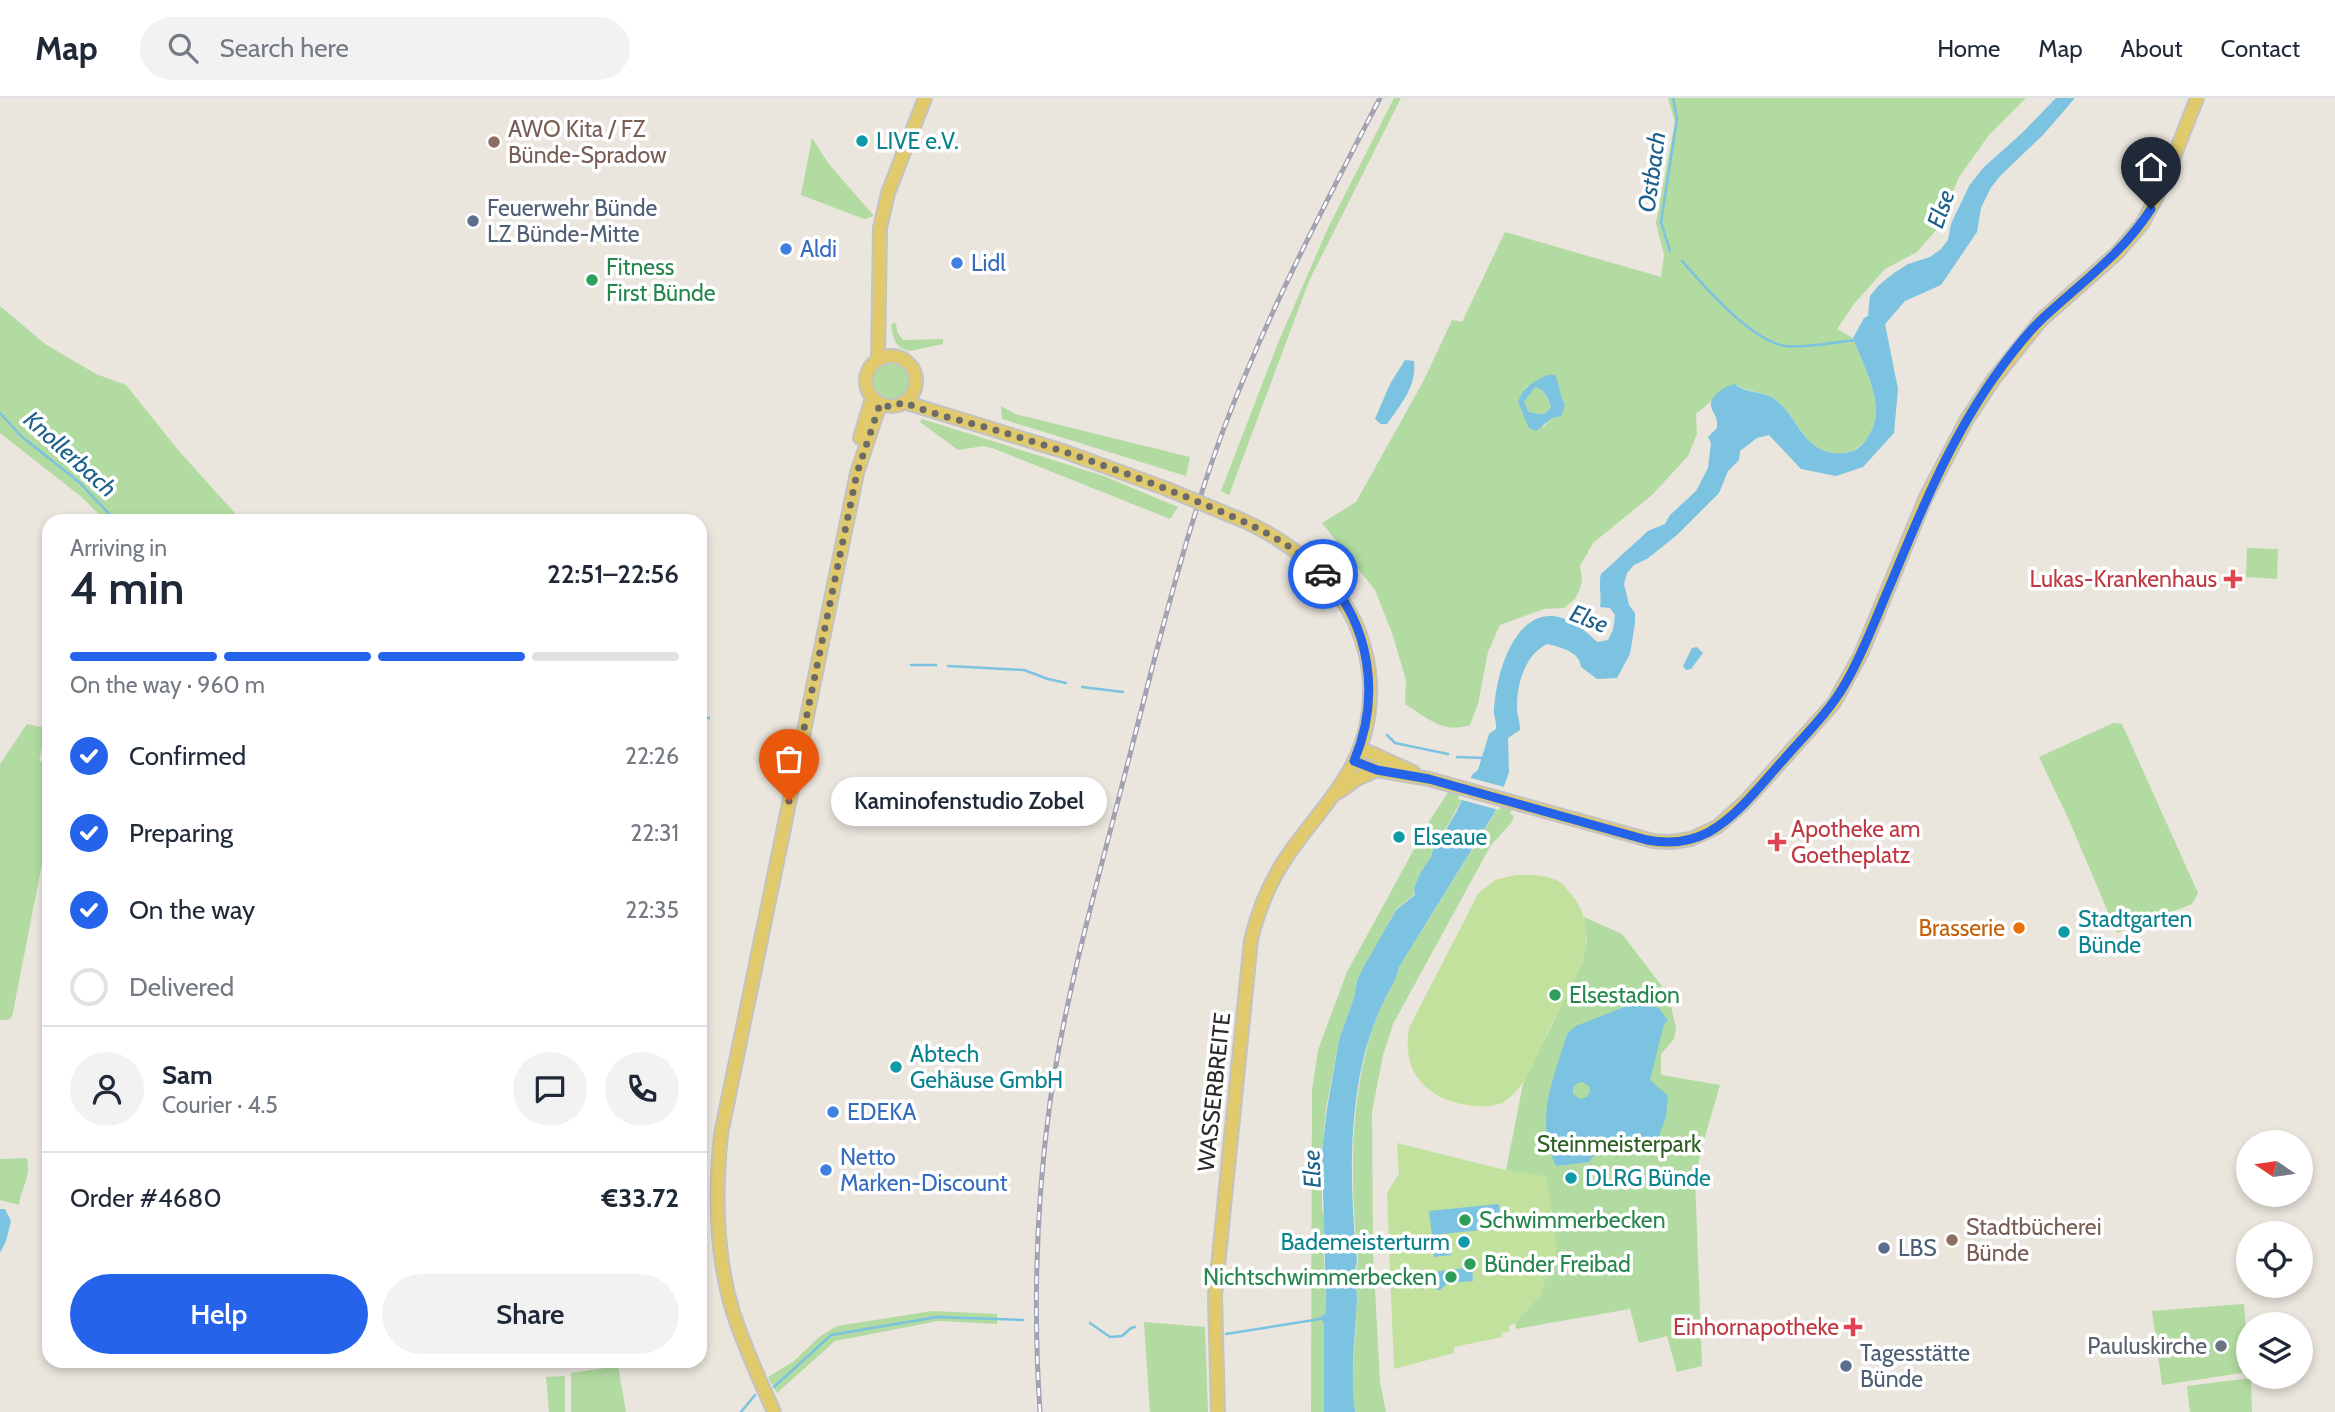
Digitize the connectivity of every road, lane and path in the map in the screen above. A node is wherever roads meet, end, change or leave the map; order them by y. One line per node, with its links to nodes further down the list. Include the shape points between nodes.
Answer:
1 (925, 98): 3 (main road, via 888,192 881,224 878,319)
2 (2197, 98): 9 (main road, via 2166,178 2142,224 2116,254 2041,320 1993,380 1926,497 1865,644 1834,703 1745,803 1709,832 1690,839 1653,841)
3 (884, 358): 4 (main road, via 900,358 912,368 915,380); 5 (main road, via 869,368 866,377 866,387)
4 (909, 398): 5 (main road, via 891,407); 6 (main road, WASSERBREITE, bridge, via 1167,489 1279,539 1315,566 1353,617 1364,646 1369,676)
5 (876, 401): 11 (main road, via 860,437 857,473 730,1083 718,1164 718,1229 732,1310)
6 (1360, 748): 7 (main road, WASSERBREITE); 9 (main road)
7 (1354, 761): 8 (main road); 10 (main road, WASSERBREITE)
8 (1377, 770): 9 (main road); 10 (main road, WASSERBREITE)
9 (1429, 779)
10 (1331, 799): 12 (main road, WASSERBREITE, via 1275,876 1251,940 1215,1296)
11 (774, 1412)
12 (1218, 1412)

